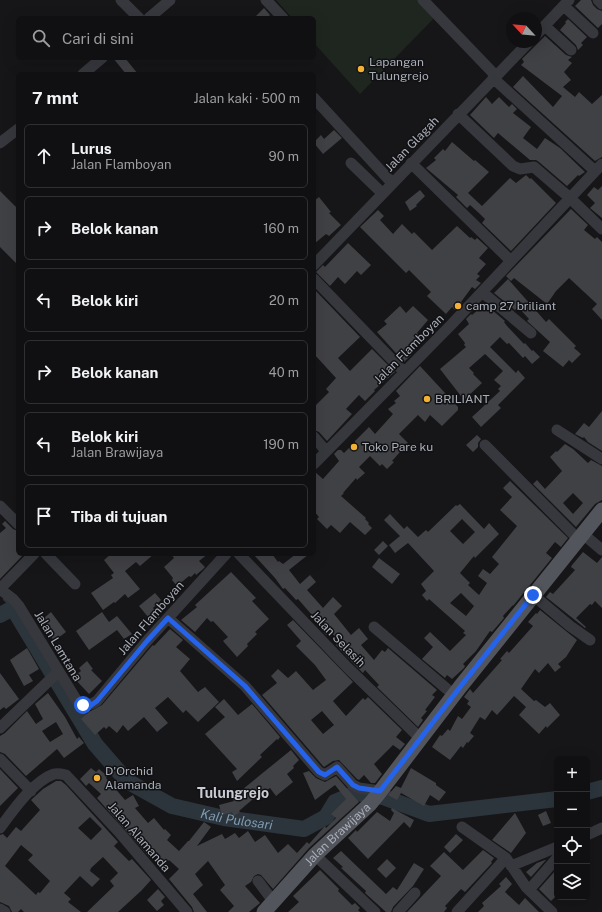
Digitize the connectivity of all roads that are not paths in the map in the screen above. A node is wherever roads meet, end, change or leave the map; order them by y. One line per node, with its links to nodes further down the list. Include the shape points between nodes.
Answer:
1 (122, 0): 8 (street)
2 (170, 0): 9 (street)
3 (266, 0): 10 (street)
4 (423, 0): 18 (street)
5 (598, 0): 7 (street)
6 (567, 3): 11 (street); 13 (street)
7 (602, 4)
8 (137, 16)
9 (151, 16)
10 (281, 16)
11 (545, 26): 12 (street); 15 (street)
12 (542, 29)
13 (592, 33)
14 (523, 48): 18 (street, Jalan Glagah)
15 (571, 50)
16 (100, 60): 17 (street)
17 (85, 72)
18 (494, 77): 20 (street, Jalan Glagah); 25 (street)
19 (316, 100): 26 (street)
20 (458, 114): 24 (street, Jalan Glagah); 28 (street, via 513,166 520,169 534,167)
21 (16, 131): 22 (street)
22 (0, 143)
23 (351, 163): 27 (street)
24 (410, 164): 26 (street, Jalan Glagah); 30 (street)
25 (598, 168): 28 (street, Jalan Flamboyan)
26 (392, 183): 27 (street, Jalan Glagah)
27 (382, 193): 31 (street, Jalan Glagah)
28 (570, 198): 29 (street); 30 (street, Jalan Flamboyan)
29 (602, 229)
30 (511, 261): 33 (street, Jalan Flamboyan)
31 (316, 263)
32 (316, 281): 35 (street)
33 (482, 292): 34 (street); 35 (street, Jalan Flamboyan)
34 (531, 333)
35 (404, 372): 39 (street, Jalan Flamboyan)
36 (557, 430): 40 (street)
37 (316, 439): 39 (street)
38 (485, 445): 45 (street)
39 (326, 451): 41 (street, Jalan Flamboyan)
40 (602, 458)
41 (316, 462)
42 (0, 506): 44 (street)
43 (602, 510): 45 (main road, Jalan Brawijaya)
44 (16, 522)
45 (580, 536): 46 (street); 53 (main road, Jalan Brawijaya)
46 (602, 550)
47 (32, 556): 52 (street)
48 (48, 556): 51 (street)
49 (224, 556): 54 (street, Jalan Flamboyan)
50 (241, 556): 61 (street, Jalan Selasih, via 347,667)
51 (75, 584)
52 (0, 589): 57 (street, Jalan Lamtana, via 18,606)
53 (533, 595): 56 (street); 58 (main road, Jalan Brawijaya)
54 (168, 618): 59 (street, Jalan Flamboyan); 64 (street, via 245,686 319,772 325,775 337,767 353,785)
55 (374, 627): 58 (street)
56 (590, 640)
57 (58, 672): 59 (street, Jalan Lamtana, via 76,701 90,706); 60 (street)
58 (454, 695): 61 (main road, Jalan Brawijaya)
59 (97, 701)
60 (0, 728)
61 (421, 739): 64 (main road, Jalan Brawijaya)
62 (0, 759): 63 (street)
63 (31, 791): 66 (street, Jalan Alamanda); 79 (street, Jalan Alamanda, via 54,774 66,775)
64 (376, 796): 70 (main road, Jalan Brawijaya)
65 (462, 827): 72 (street)
66 (0, 828)
67 (602, 828): 68 (street)
68 (590, 833)
69 (554, 848): 72 (street)
70 (315, 855): 76 (main road, Jalan Brawijaya); 80 (street)
71 (554, 861): 74 (street)
72 (509, 862): 74 (street); 82 (street)
73 (258, 881): 76 (street)
74 (529, 890): 83 (street)
75 (415, 892): 81 (street)
76 (269, 907)
77 (0, 909): 78 (street)
78 (5, 912)
79 (187, 912)
80 (375, 912)
81 (398, 912)
82 (457, 912)
83 (552, 912)

